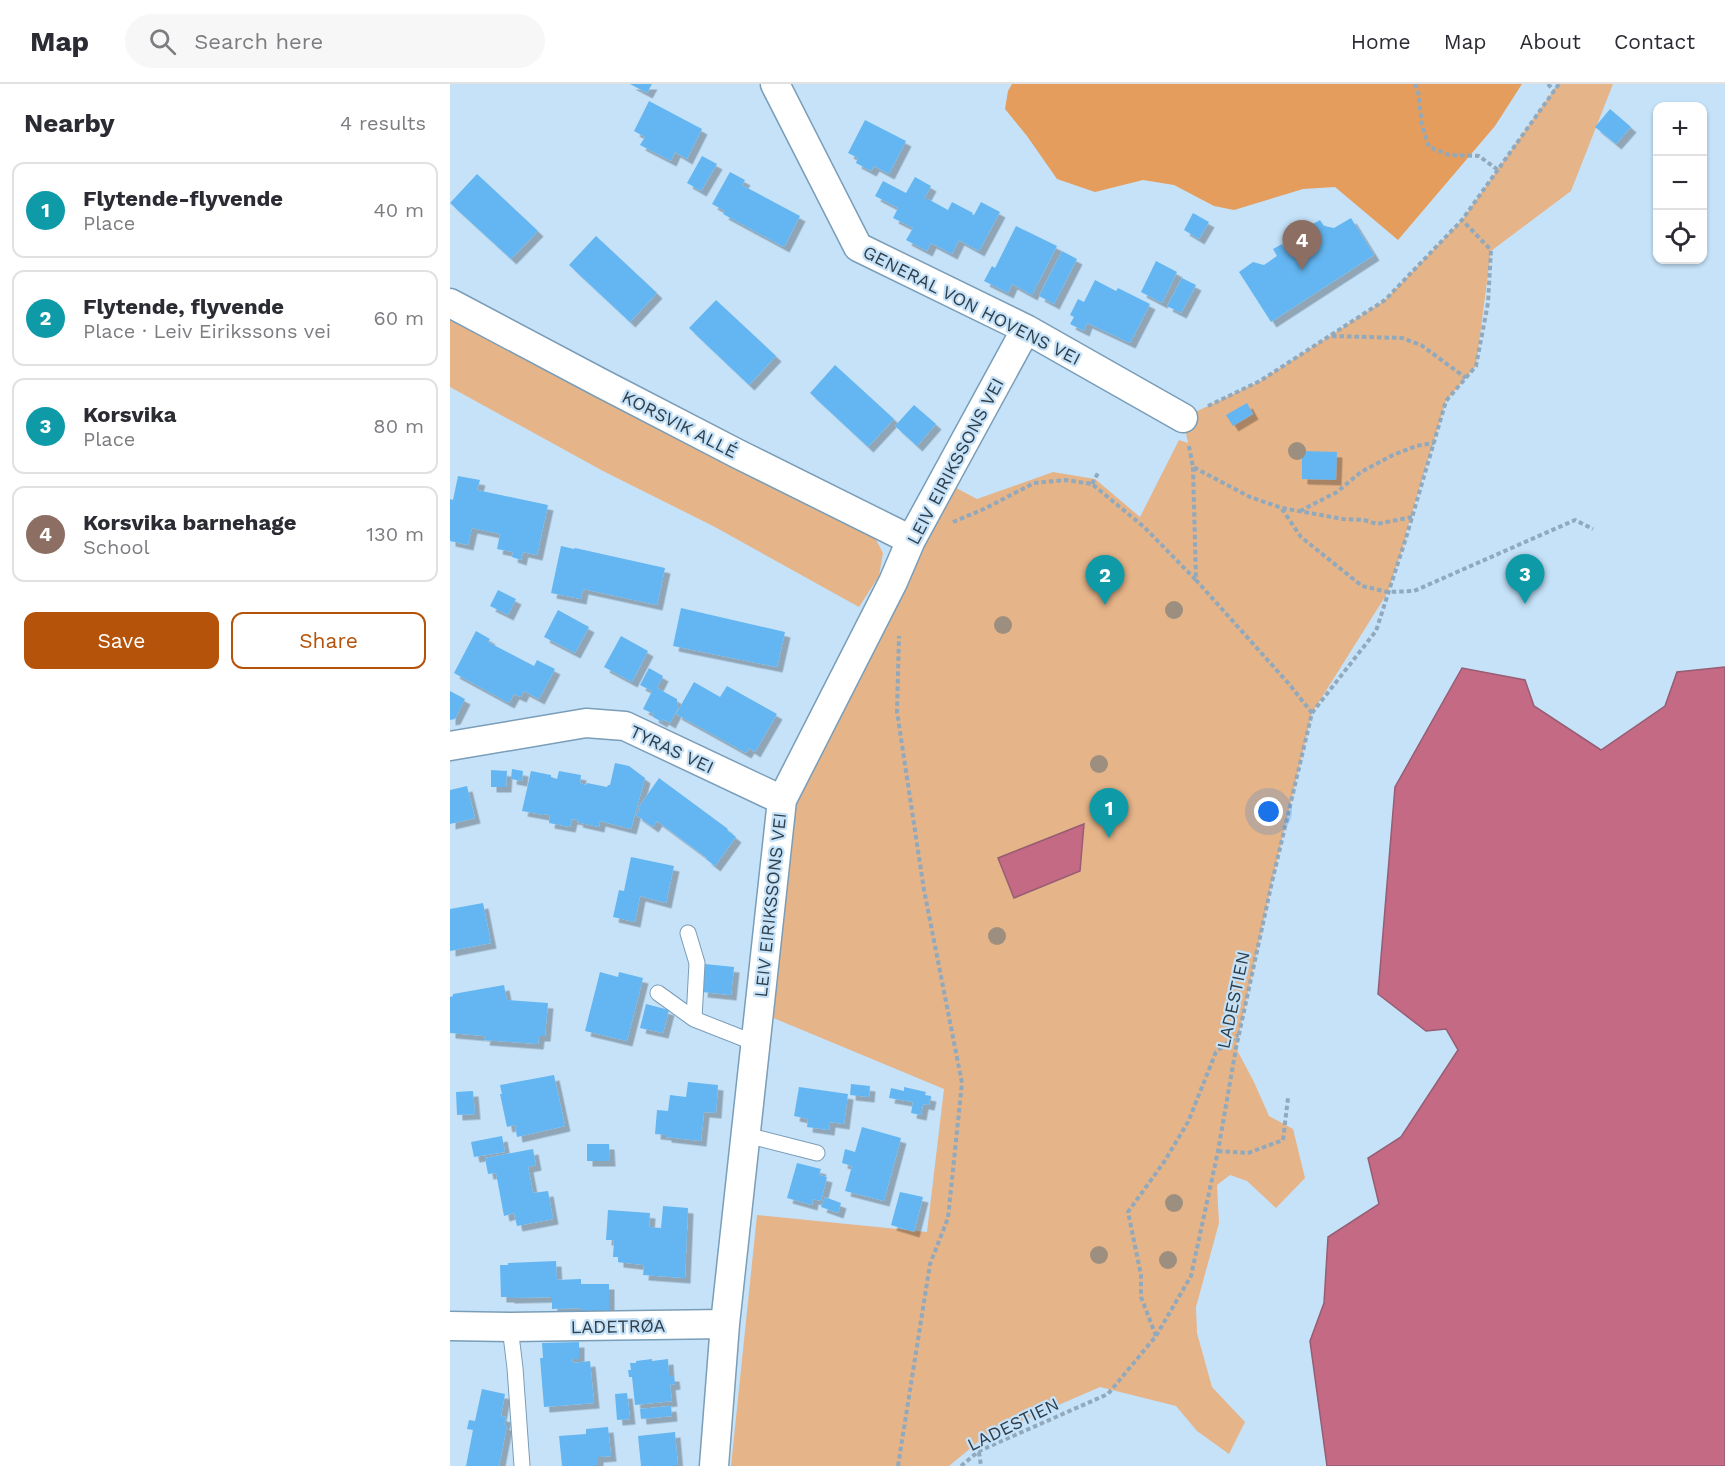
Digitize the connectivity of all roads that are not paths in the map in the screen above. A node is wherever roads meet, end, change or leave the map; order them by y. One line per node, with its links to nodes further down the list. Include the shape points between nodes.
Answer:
1 (782, 88): 3 (street, GENERAL VON HOVENS VEI, via 858,248)
2 (450, 303): 5 (street, KORSVIK ALLÉ, via 598,382)
3 (1026, 329): 4 (street, GENERAL VON HOVENS VEI); 5 (street, LEIV EIRIKSSONS VEI)
4 (1183, 418)
5 (918, 529): 7 (street, LEIV EIRIKSSONS VEI)
6 (450, 746): 7 (street, TYRAS VEI, via 586,723 625,726)
7 (782, 800): 11 (street, LEIV EIRIKSSONS VEI)
8 (688, 933): 10 (lane, via 697,963)
9 (658, 993): 10 (lane)
10 (693, 1019): 11 (lane)
11 (755, 1042): 12 (street, LEIV EIRIKSSONS VEI)
12 (746, 1135): 13 (lane); 14 (street, LEIV EIRIKSSONS VEI)
13 (817, 1153)
14 (725, 1324): 16 (street, LADETRØA); 18 (street, LEIV EIRIKSSONS VEI)
15 (450, 1326): 16 (street, LADETRØA)
16 (510, 1327): 17 (lane)
17 (522, 1466)
18 (714, 1466)

